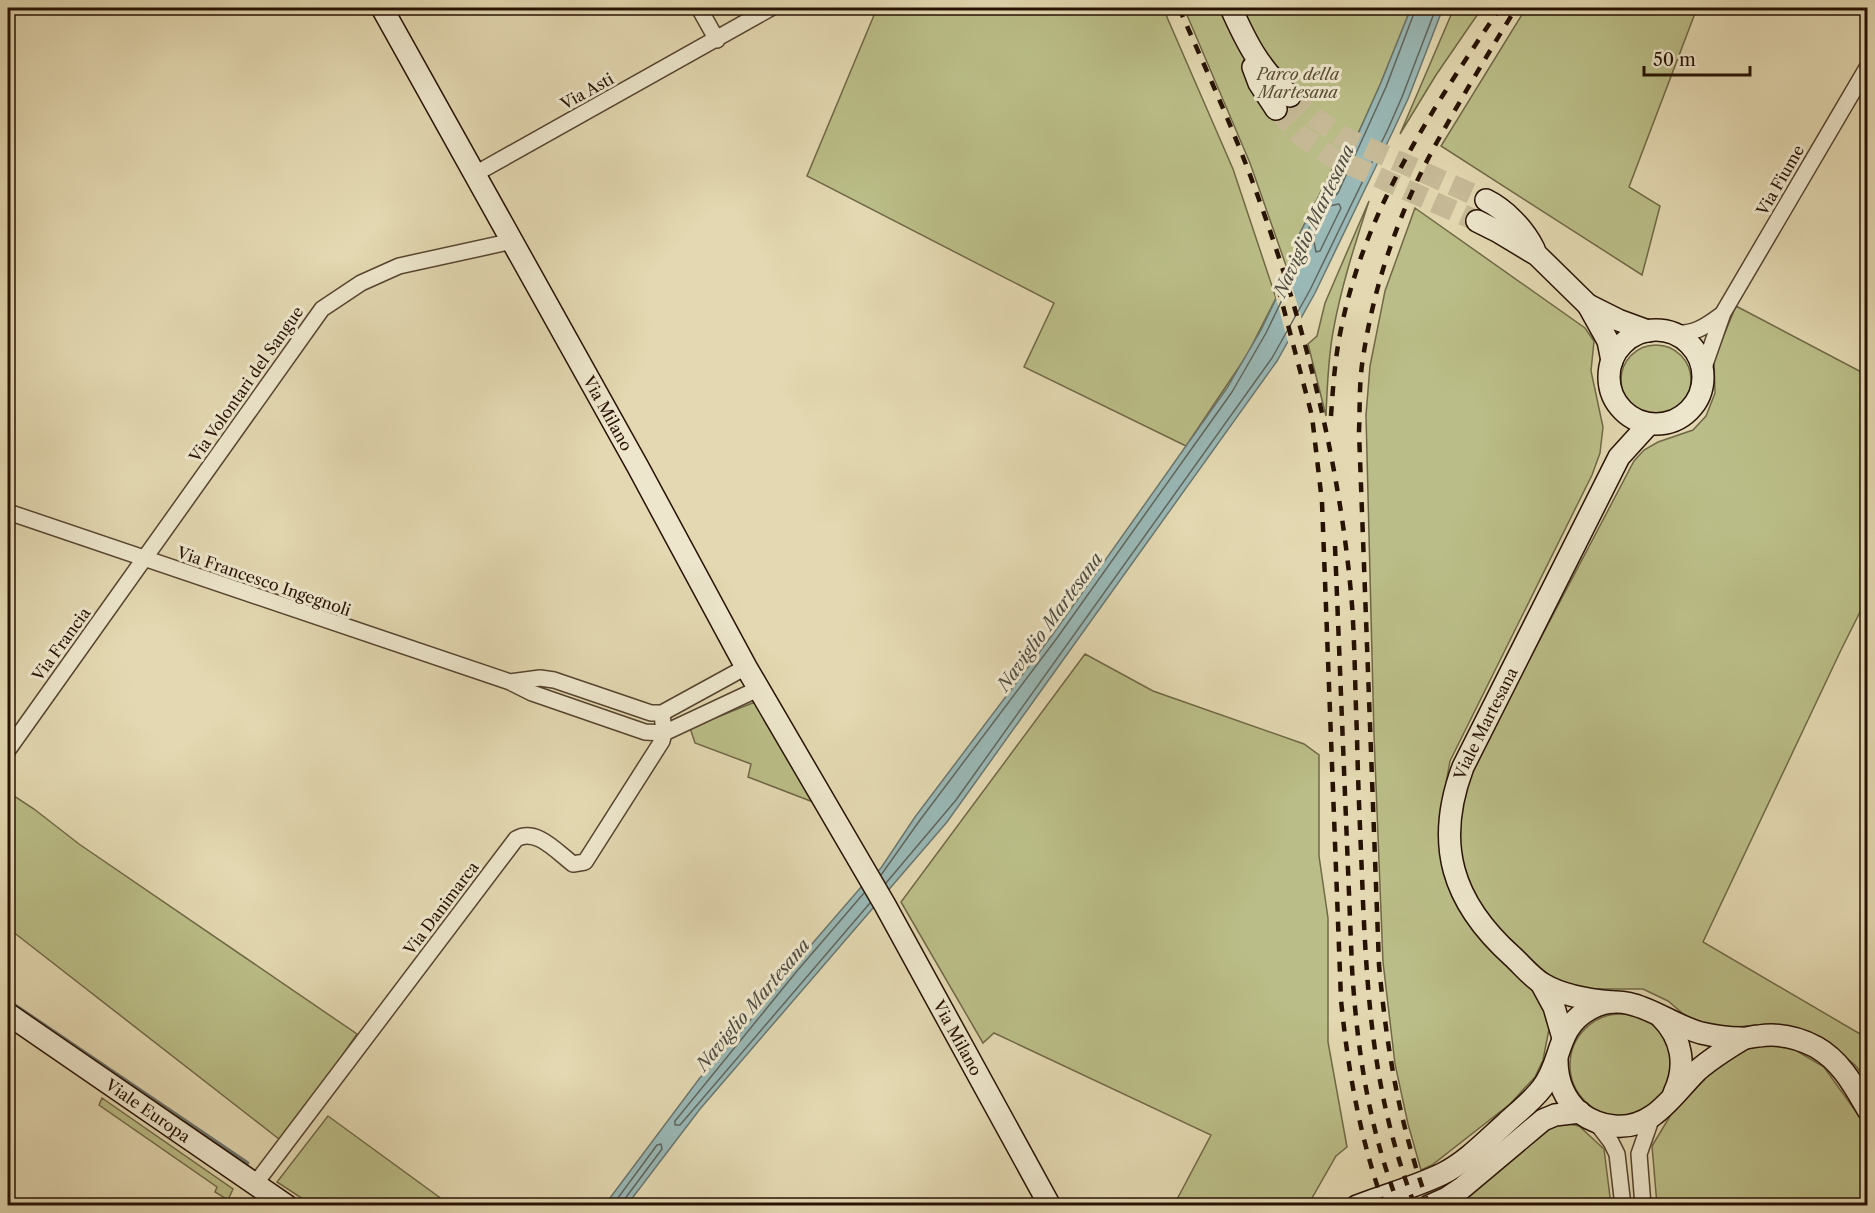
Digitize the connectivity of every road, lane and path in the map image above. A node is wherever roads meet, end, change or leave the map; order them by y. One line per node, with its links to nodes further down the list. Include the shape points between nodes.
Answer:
1 (382, 8): 8 (main road, Via Milano)
2 (699, 8): 5 (street)
3 (771, 8): 5 (street, Via Asti)
4 (1231, 8): 7 (main road, via 1251,50 1276,83)
5 (717, 40): 8 (street, Via Asti)
6 (1868, 66): 14 (street, Via Fiume)
7 (1283, 103)
8 (475, 174): 11 (main road, Via Milano)
9 (1486, 200): 12 (main road, via 1516,224)
10 (1477, 221): 12 (main road)
11 (513, 241): 23 (street, Via Volontari del Sangue, via 399,266 361,283 322,309); 24 (main road, Via Milano)
12 (1537, 255): 13 (main road)
13 (1588, 304): 15 (main road); 17 (main road, via 1608,341)
14 (1723, 313): 16 (street, Via Fiume, via 1695,332); 18 (street, Via Fiume)
15 (1648, 331): 16 (main road); 17 (main road, via 1628,340)
16 (1673, 333): 18 (main road, via 1693,348)
17 (1612, 361): 19 (main road, via 1609,381)
18 (1703, 370): 20 (main road, via 1700,394 1692,408 1673,422)
19 (1621, 409): 20 (main road); 21 (main road, Viale Martesana)
20 (1649, 424): 21 (main road, Viale Martesana)
21 (1619, 457): 30 (main road, Viale Martesana, via 1463,767 1449,817 1453,868 1472,911 1487,933)
22 (8, 512): 23 (street, Via Francesco Ingegnoli)
23 (144, 560): 25 (street, Via Francesco Ingegnoli); 29 (street, Via Francia)
24 (746, 667): 26 (main road, Via Milano); 27 (street)
25 (510, 682): 27 (street, Via Francesco Ingegnoli, via 554,680 651,713); 28 (street, Via Francesco Ingegnoli, via 645,732)
26 (760, 688): 28 (street); 42 (main road, Via Milano, via 885,904)
27 (662, 713): 28 (street)
28 (664, 733): 40 (street, Via Danimarca, via 585,862 573,864 532,834 516,839)
29 (8, 750)
30 (1541, 983): 31 (main road, Viale Martesana, via 1578,997); 35 (main road, Viale Martesana, via 1554,1007)
31 (1613, 1002): 33 (main road, via 1635,1003); 35 (main road, via 1583,1013 1571,1024)
32 (8, 1014): 40 (main road, Viale Europa)
33 (1658, 1014): 34 (main road, via 1681,1027); 36 (main road, via 1673,1032 1681,1054 1680,1077)
34 (1743, 1039): 36 (main road, via 1701,1068); 37 (main road, via 1784,1036 1817,1048 1841,1068)
35 (1560, 1046): 38 (main road, via 1558,1074 1562,1088 1570,1102); 43 (main road, via 1552,1073 1535,1096 1461,1162 1437,1176)
36 (1671, 1099): 39 (main road)
37 (1868, 1110)
38 (1587, 1117): 39 (main road, via 1620,1126); 44 (main road, via 1556,1115 1543,1120 1462,1188); 45 (street, via 1617,1154)
39 (1652, 1117): 46 (street, via 1639,1154)
40 (255, 1184): 41 (main road, Viale Europa)
41 (287, 1206)
42 (1050, 1206)
43 (1357, 1206)
44 (1429, 1206)
45 (1623, 1206)
46 (1643, 1206)

